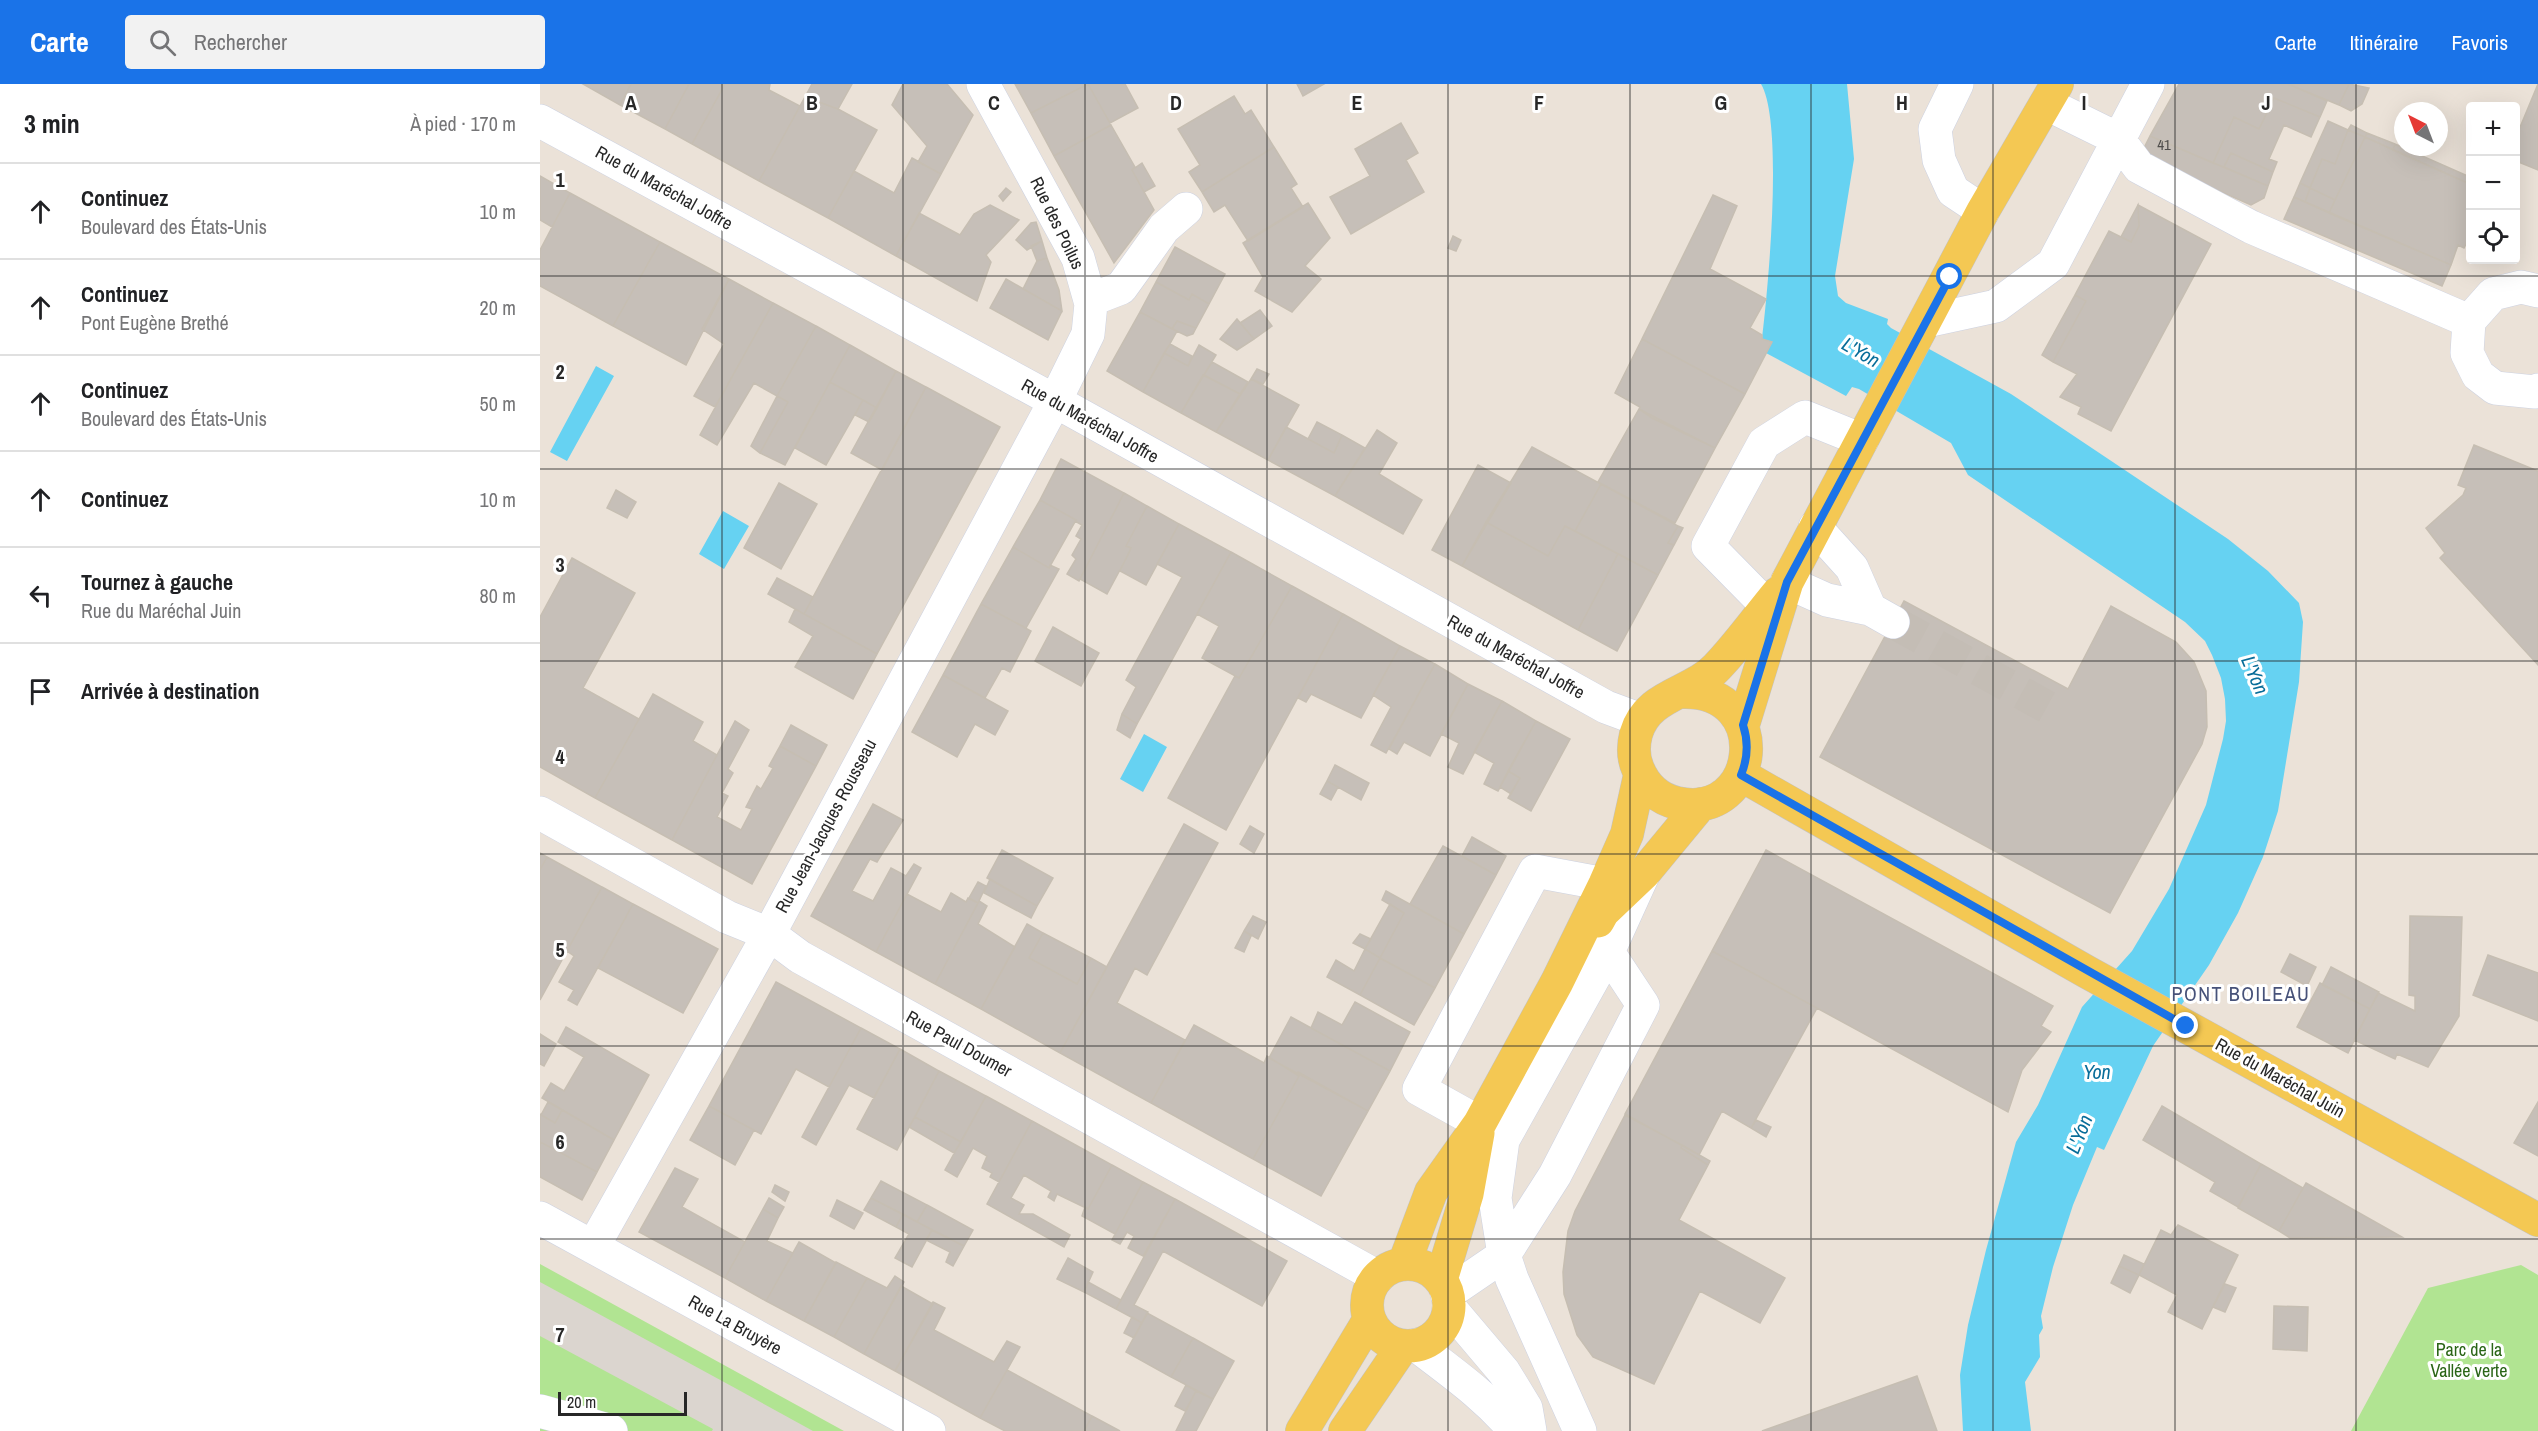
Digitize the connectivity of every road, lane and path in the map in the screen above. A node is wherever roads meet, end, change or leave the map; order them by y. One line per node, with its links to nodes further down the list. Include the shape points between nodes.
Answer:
1 (983, 84): 10 (street, Rue des Poilus, via 1078,258)
2 (1957, 84): 8 (street, via 1935,129 1939,160 1953,191)
3 (2148, 84): 6 (street)
4 (2052, 94): 6 (street); 8 (main road)
5 (540, 121): 14 (street, Rue du Maréchal Joffre)
6 (2118, 139): 11 (street, via 2053,264 1996,306); 12 (street, via 2139,167 2250,227)
7 (1186, 209): 10 (street, via 1164,228 1121,288)
8 (1983, 211): 11 (main road)
9 (2538, 291): 12 (street, via 2521,287 2493,294)
10 (1090, 300): 14 (street, Rue des Poilus, via 1088,334)
11 (1927, 321): 15 (main road)
12 (2469, 321): 13 (street, via 2467,353 2478,375 2495,388)
13 (2538, 390)
14 (1055, 401): 19 (street, Rue du Maréchal Joffre, via 1606,707); 27 (street, Rue Jean-Jacques Rousseau)
15 (1868, 428): 16 (main road); 17 (street, via 1805,417 1764,443 1708,546)
16 (1815, 527): 17 (main road); 17 (street, via 1852,568 1881,615 1827,600)
17 (1777, 594): 18 (main road, via 1716,668); 20 (main road)
18 (1682, 692): 19 (main road, via 1659,702); 20 (main road, via 1718,699)
19 (1641, 720): 21 (main road, via 1634,748)
20 (1743, 725): 22 (main road, via 1747,745)
21 (1640, 775): 23 (main road, via 1661,798); 26 (main road, via 1627,834)
22 (1741, 775): 23 (main road, via 1728,791); 31 (main road, Rue du Maréchal Juin, via 2087,972)
23 (1701, 804): 25 (main road)
24 (540, 813): 27 (street, Rue Paul Doumer, via 727,917)
25 (1644, 873): 26 (main road); 28 (street)
26 (1604, 898): 28 (street); 29 (main road); 29 (street, via 1535,870 1419,1089)
27 (769, 934): 32 (street, Rue Jean-Jacques Rousseau); 34 (street, Rue Paul Doumer, via 800,957)
28 (1608, 952): 33 (street, via 1503,1140 1495,1198); 33 (street, via 1643,1005 1555,1175)
29 (1480, 1123): 34 (main road, via 1431,1192); 35 (main road)
30 (540, 1218): 32 (street, Rue La Bruyère)
31 (2538, 1220)
32 (593, 1247): 40 (street, Rue La Bruyère)
33 (1504, 1255): 35 (street); 45 (street)
34 (1391, 1270): 35 (main road, via 1425,1268); 36 (main road, via 1368,1292)
35 (1445, 1294): 37 (main road, via 1447,1316 1439,1331 1432,1338); 44 (street, via 1504,1372 1526,1408)
36 (1369, 1320): 37 (main road, via 1383,1337); 41 (main road)
37 (1409, 1345): 42 (main road); 43 (street, via 1475,1390)
38 (540, 1412): 39 (street)
39 (612, 1431)
40 (929, 1431)
41 (1302, 1431)
42 (1345, 1431)
43 (1515, 1431)
44 (1530, 1431)
45 (1580, 1431)

